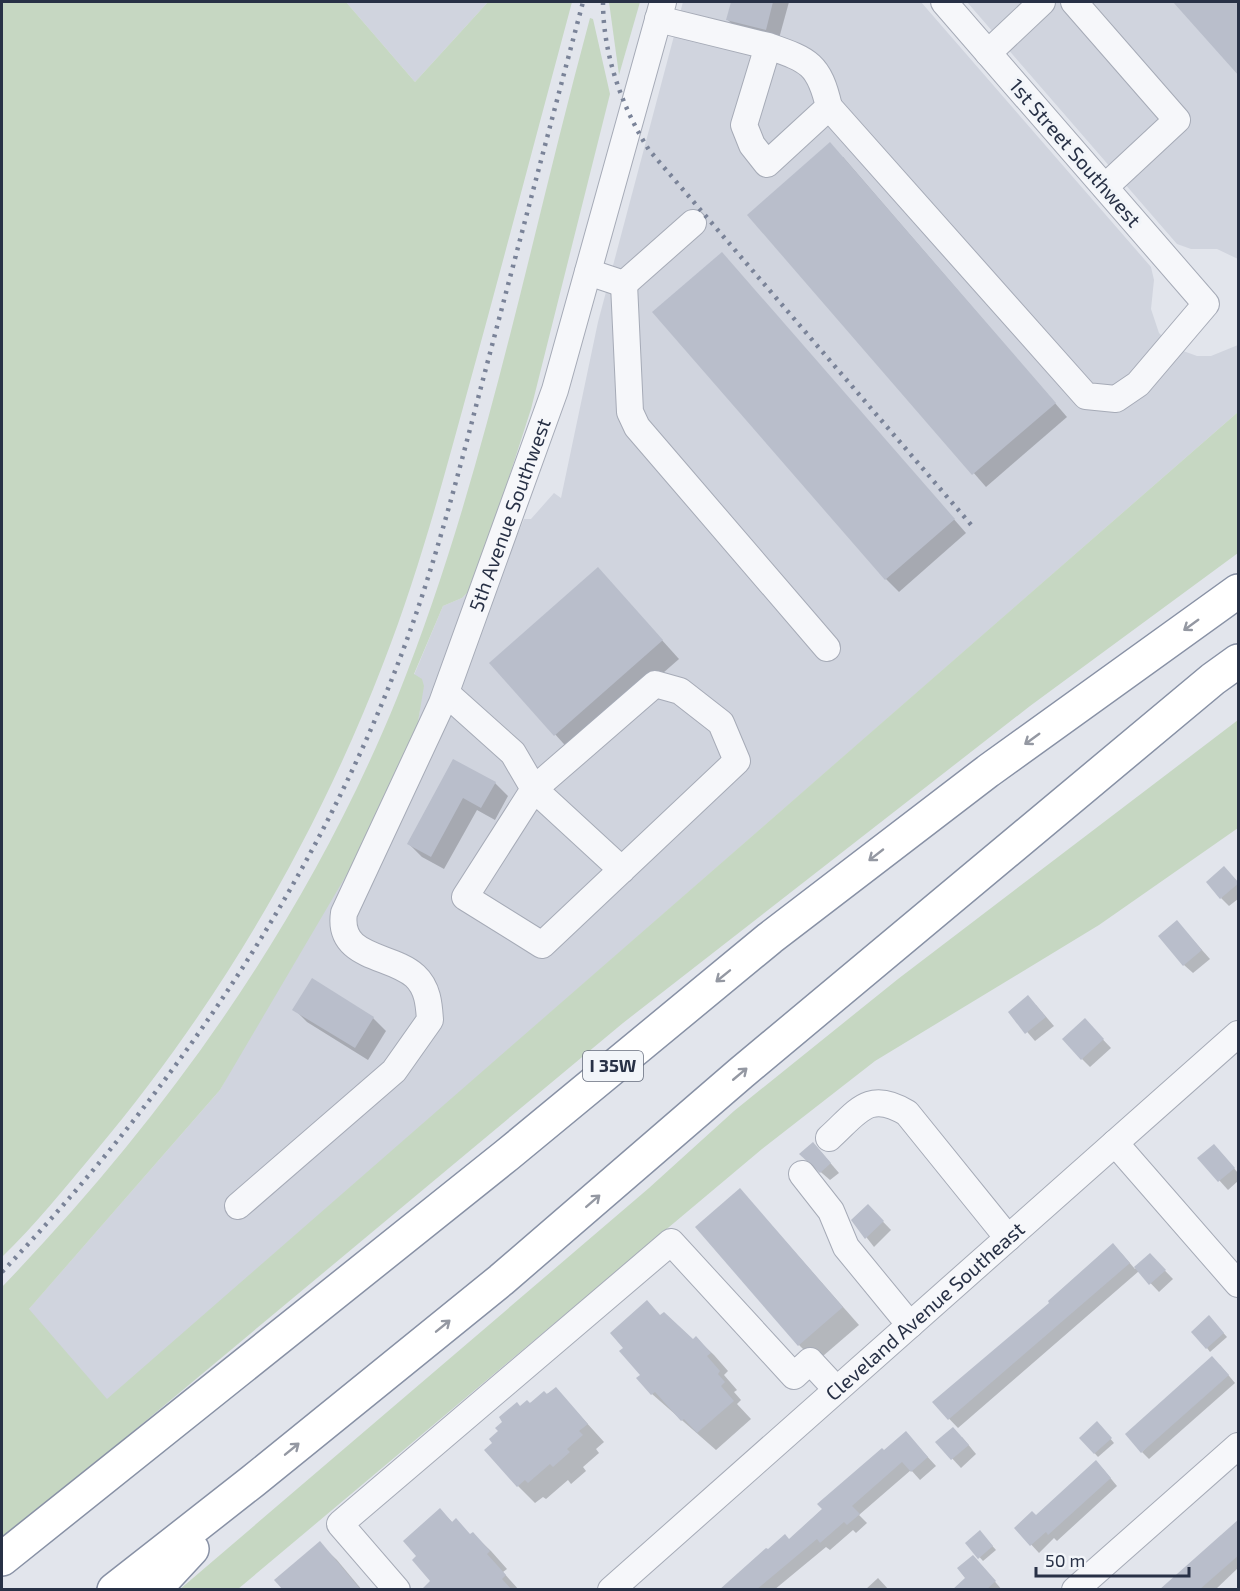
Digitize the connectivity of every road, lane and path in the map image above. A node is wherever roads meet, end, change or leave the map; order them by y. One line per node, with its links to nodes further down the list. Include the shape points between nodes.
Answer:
1 (944, 2): 6 (street, 1st Street Southwest)
2 (1042, 2): 6 (street)
3 (1074, 2): 8 (street, via 1177,120)
4 (660, 10): 5 (street); 10 (street, 5th Avenue Southwest)
5 (768, 46): 7 (street, via 815,68); 7 (street, via 744,125 752,145 767,164)
6 (988, 53): 8 (street, 1st Street Southwest)
7 (829, 107): 8 (street, 1st Street Southwest, via 1086,396 1116,399 1138,384 1206,304)
8 (1105, 187)
9 (693, 223): 11 (street)
10 (588, 272): 11 (street); 15 (street, 5th Avenue Southwest, via 555,390)
11 (624, 284): 13 (street, via 630,412 637,426)
12 (1239, 591): 29 (highway, I 35W, one-way to 29, via 988,771 788,923 507,1155)
13 (827, 648)
14 (1239, 661): 28 (highway, one-way to 14, via 501,1280 741,1073)
15 (446, 693): 16 (street, via 513,753); 22 (street, 5th Avenue Southwest, via 350,900 343,923 347,938 359,948 415,976 428,996 430,1020 394,1071)
16 (534, 789): 17 (street); 17 (street, via 465,897 542,945); 17 (street, via 655,684 680,691 721,723 737,761)
17 (622, 870)
18 (1239, 1034): 20 (street, Cleveland Avenue Southeast)
19 (829, 1138): 23 (street, via 874,1101 891,1103 907,1113)
20 (1115, 1143): 23 (street, Cleveland Avenue Southeast); 24 (street)
21 (802, 1174): 25 (street, via 831,1211 846,1247)
22 (238, 1206)
23 (1008, 1238): 25 (street, Cleveland Avenue Southeast)
24 (1239, 1284)
25 (909, 1325): 26 (street, Cleveland Avenue Southeast)
26 (836, 1389): 32 (street, via 810,1361 794,1377 671,1242 340,1524); 33 (street, Cleveland Avenue Southeast)
27 (1239, 1446): 34 (street)
28 (254, 1481): 30 (highway); 31 (highway)
29 (2, 1559)
30 (114, 1590)
31 (154, 1590)
32 (397, 1590)
33 (611, 1590)
34 (1074, 1590)

